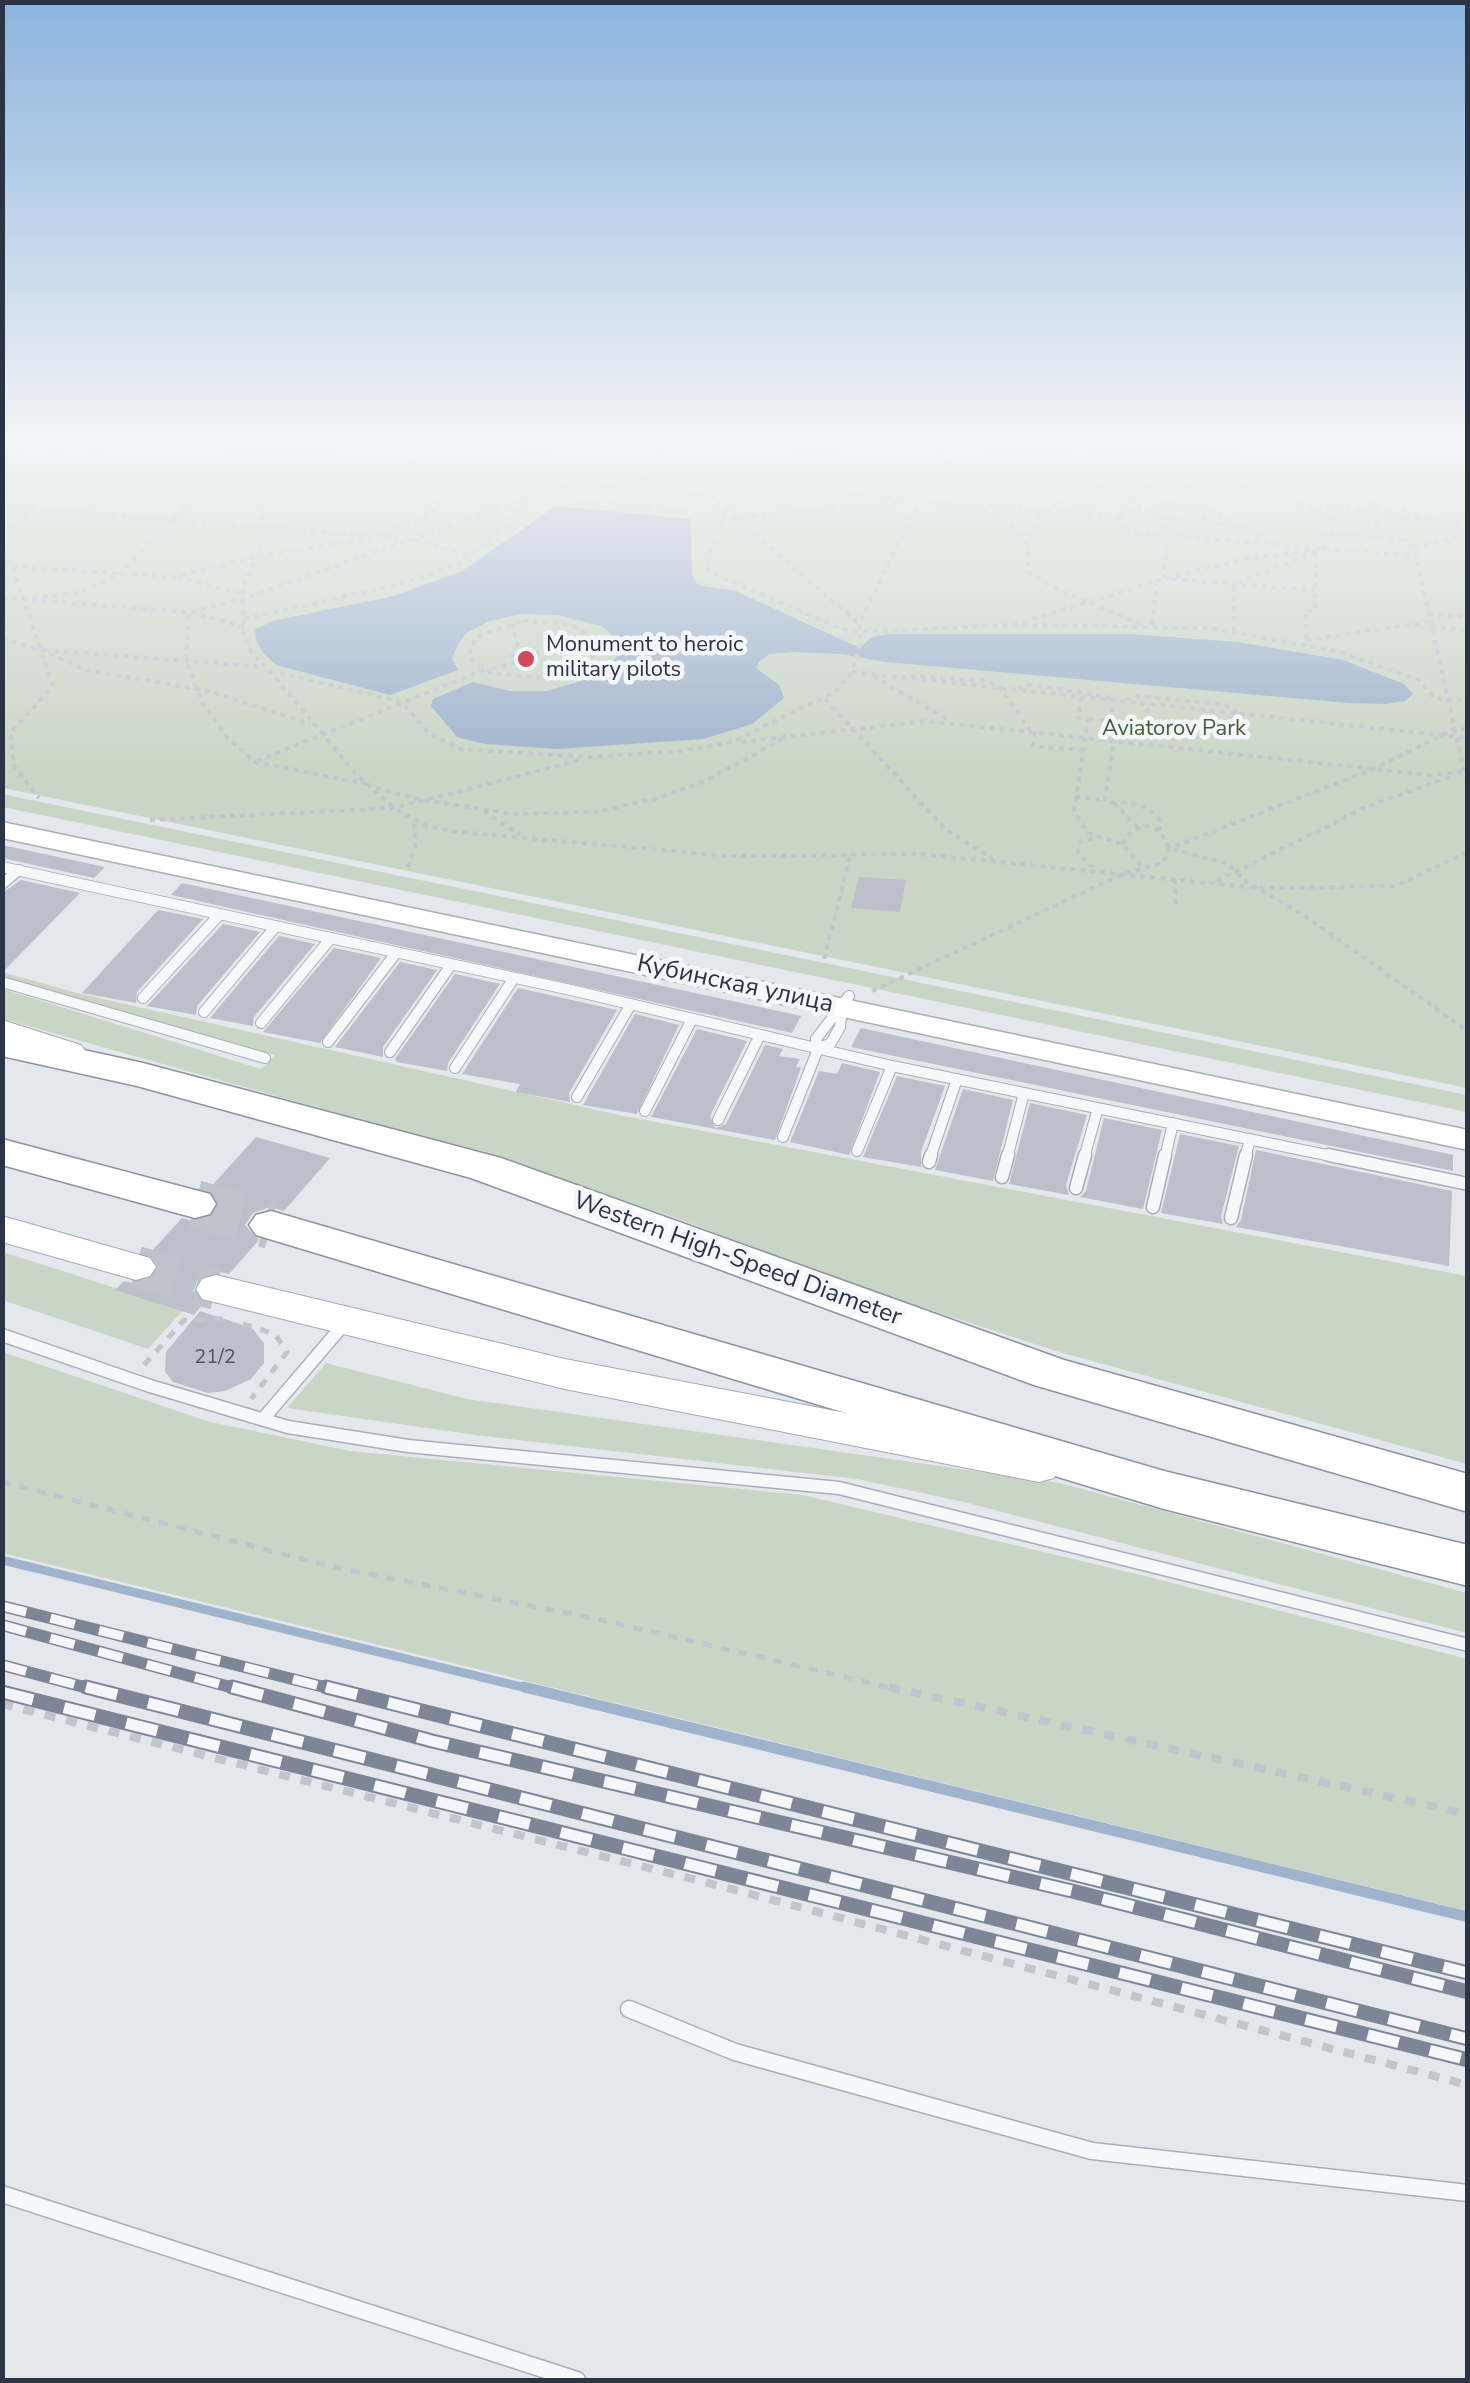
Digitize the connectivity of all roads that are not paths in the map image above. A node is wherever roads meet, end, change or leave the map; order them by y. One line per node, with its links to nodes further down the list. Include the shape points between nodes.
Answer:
1 (2, 816): 14 (main road, Кубинская улица)
2 (2, 830): 14 (main road, Кубинская улица)
3 (2, 867): 4 (lane)
4 (19, 870): 5 (lane); 6 (lane)
5 (2, 884)
6 (220, 914): 7 (lane); 13 (lane)
7 (276, 926): 8 (lane); 16 (lane)
8 (332, 938): 9 (lane); 18 (lane)
9 (396, 953): 10 (lane); 21 (lane)
10 (451, 965): 11 (lane); 24 (lane)
11 (514, 978): 15 (lane); 27 (lane)
12 (2, 982): 25 (lane)
13 (143, 998)
14 (846, 1002): 23 (lane, via 831,1043); 36 (main road, Кубинская улица); 39 (main road, Кубинская улица)
15 (631, 1004): 17 (lane); 31 (lane)
16 (204, 1012)
17 (692, 1018): 20 (lane); 33 (lane)
18 (261, 1023)
19 (2, 1030): 28 (main road)
20 (760, 1036): 23 (lane); 34 (lane)
21 (328, 1042)
22 (2, 1044): 28 (highway, Western High-Speed Diameter)
23 (818, 1049): 26 (lane); 37 (lane)
24 (390, 1052)
25 (264, 1058)
26 (892, 1066): 29 (lane); 40 (lane)
27 (455, 1068)
28 (143, 1075): 57 (highway, Western High-Speed Diameter, via 486,1168 1051,1373)
29 (957, 1079): 30 (lane); 42 (lane)
30 (1024, 1092): 32 (lane); 43 (lane)
31 (577, 1097)
32 (1098, 1108): 35 (lane); 45 (lane)
33 (645, 1111)
34 (718, 1120)
35 (1173, 1122): 38 (lane); 47 (lane)
36 (1468, 1123)
37 (783, 1137)
38 (1250, 1139): 44 (lane); 48 (lane)
39 (1468, 1140)
40 (857, 1151)
41 (2, 1152): 46 (highway)
42 (929, 1162)
43 (1002, 1177)
44 (1468, 1184)
45 (1076, 1188)
46 (195, 1204)
47 (1154, 1207)
48 (1231, 1218)
49 (271, 1226): 56 (highway)
50 (2, 1229): 51 (main road)
51 (136, 1267)
52 (216, 1289): 53 (main road)
53 (347, 1321): 55 (lane); 56 (main road, via 565,1374)
54 (2, 1335): 55 (lane)
55 (263, 1420): 59 (lane, via 356,1440 839,1488)
56 (1164, 1490): 58 (highway)
57 (1468, 1493)
58 (1468, 1566)
59 (1468, 1646)
60 (628, 2009): 61 (lane, via 734,2052 1092,2151)
61 (1468, 2193)
62 (2, 2194): 63 (lane)
63 (576, 2380)

